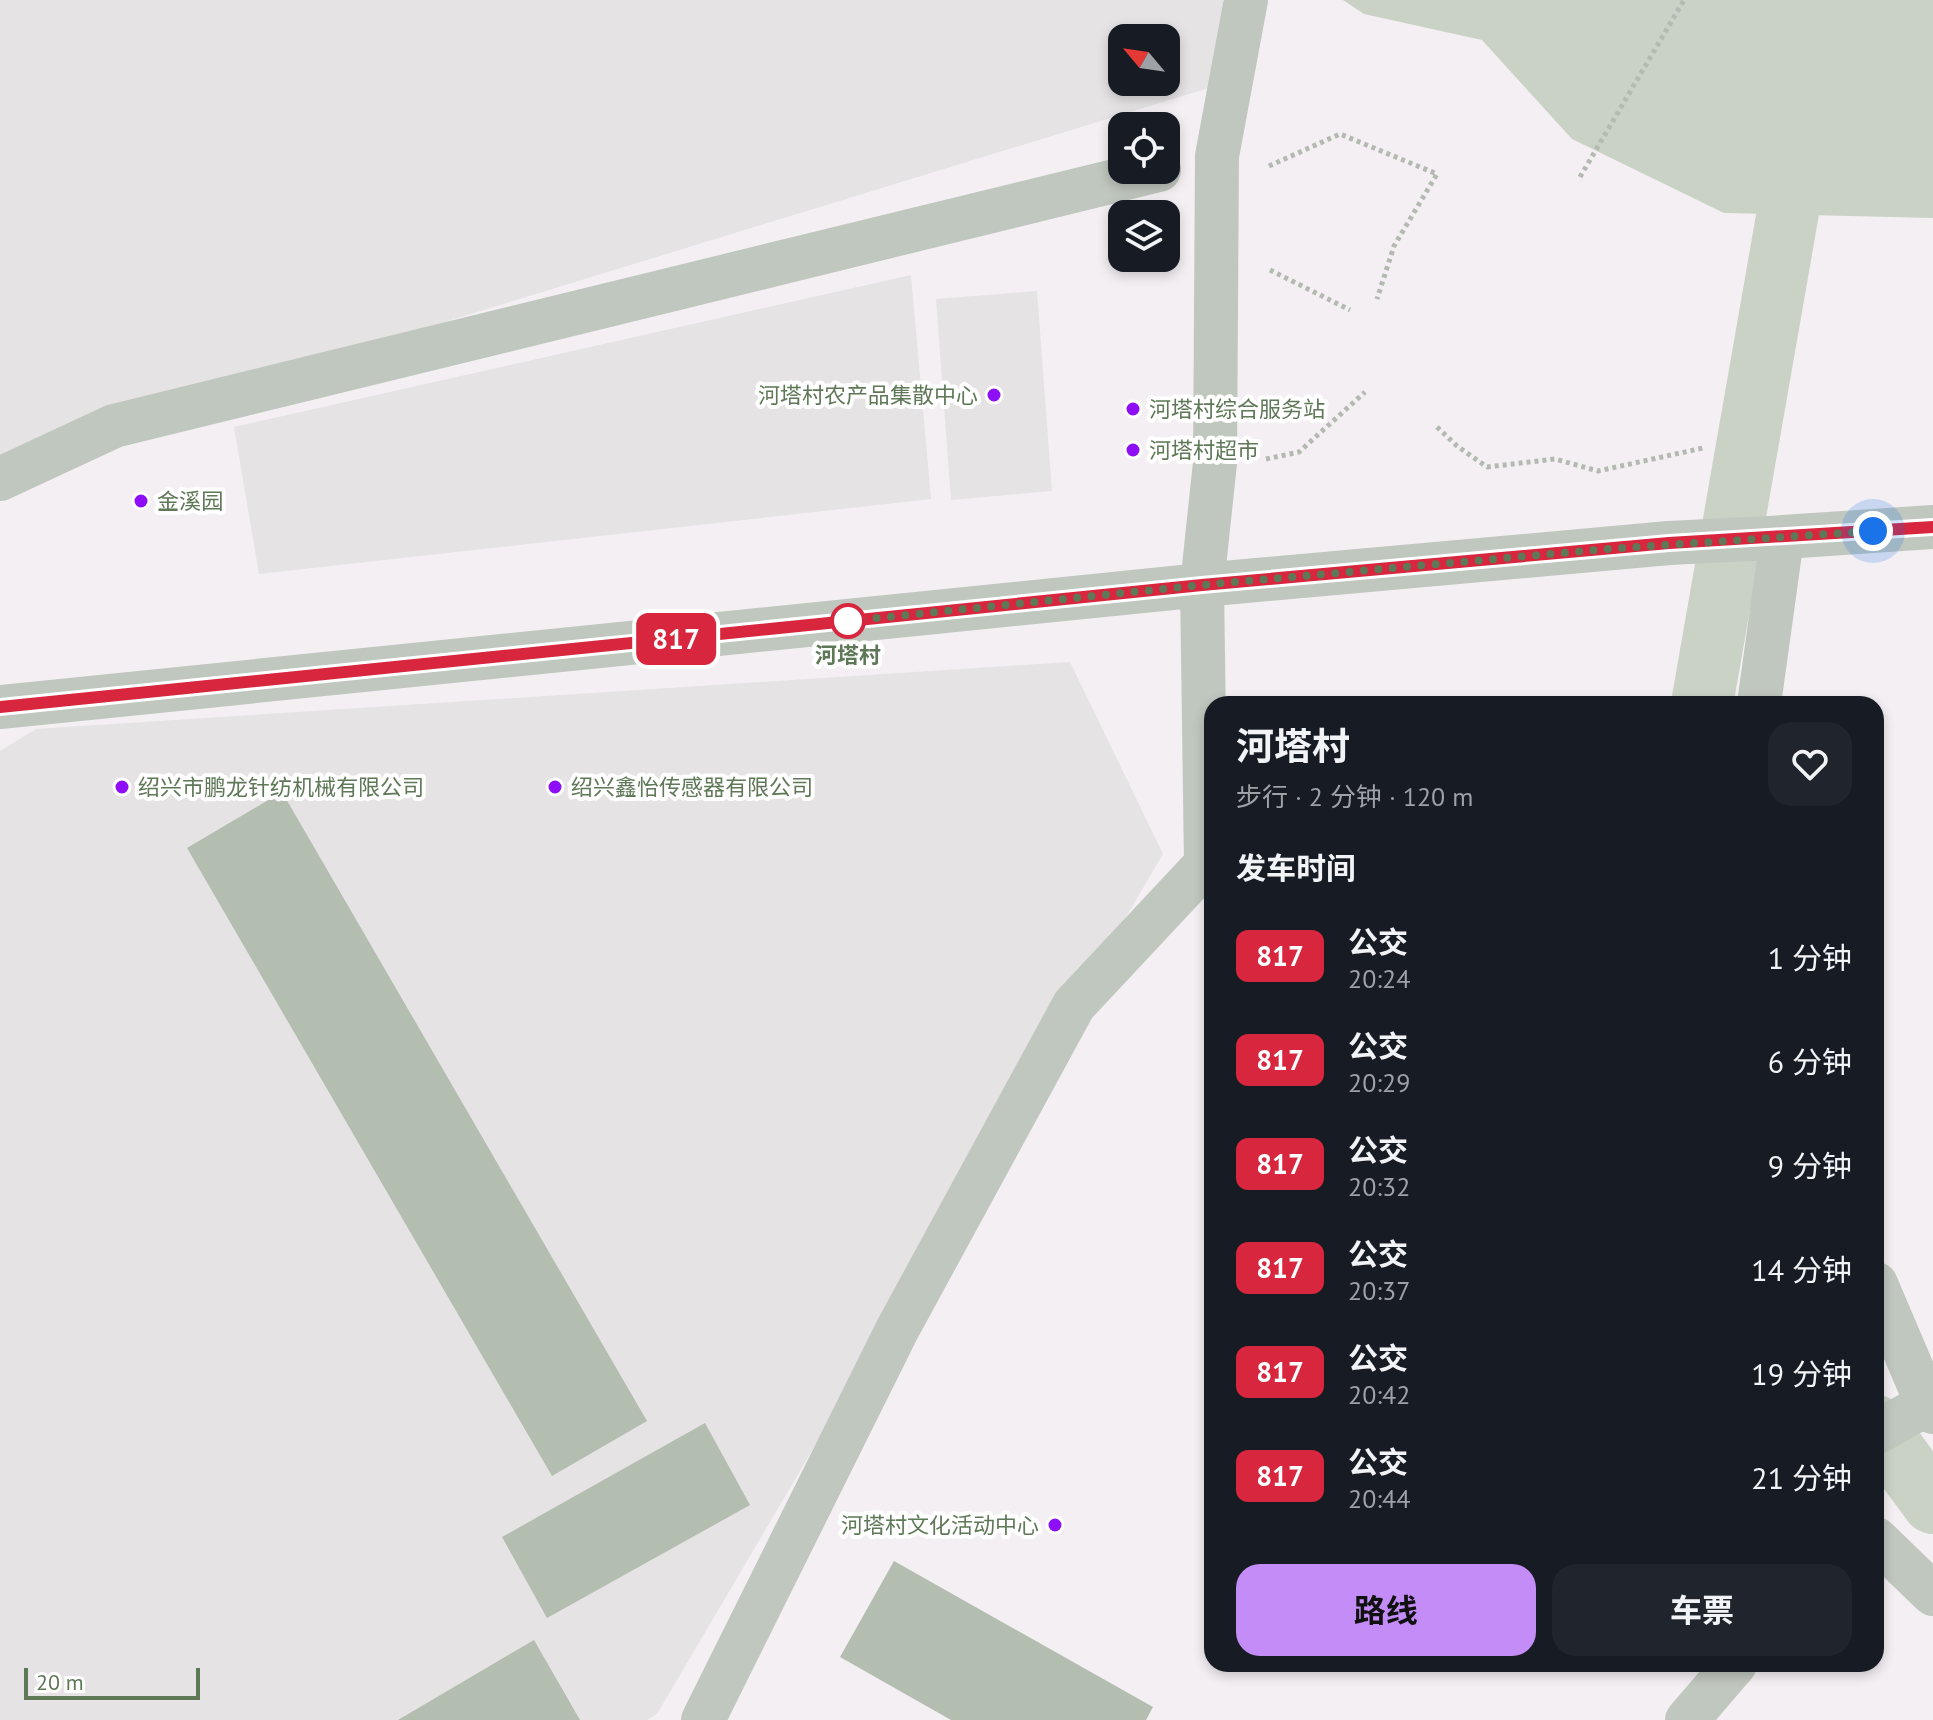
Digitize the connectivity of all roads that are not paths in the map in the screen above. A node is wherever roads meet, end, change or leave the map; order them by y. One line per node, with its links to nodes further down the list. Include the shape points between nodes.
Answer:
1 (1246, 0): 3 (street)
2 (1180, 169): 3 (street)
3 (1217, 172): 8 (street, via 1215,463)
4 (1108, 182): 5 (street, via 114,426)
5 (0, 479)
6 (1933, 527): 7 (street)
7 (1776, 538): 8 (street, bridge); 10 (street)
8 (1202, 585): 9 (street); 11 (street)
9 (1205, 696)
10 (1760, 696)
11 (0, 707)
12 (1204, 872): 19 (street, via 1074,1005 897,1330)
13 (1884, 1302): 14 (street)
14 (1930, 1408): 15 (street)
15 (1884, 1429)
16 (1884, 1547): 17 (street)
17 (1933, 1594)
18 (1728, 1672): 20 (street)
19 (703, 1720)
20 (1687, 1720)

